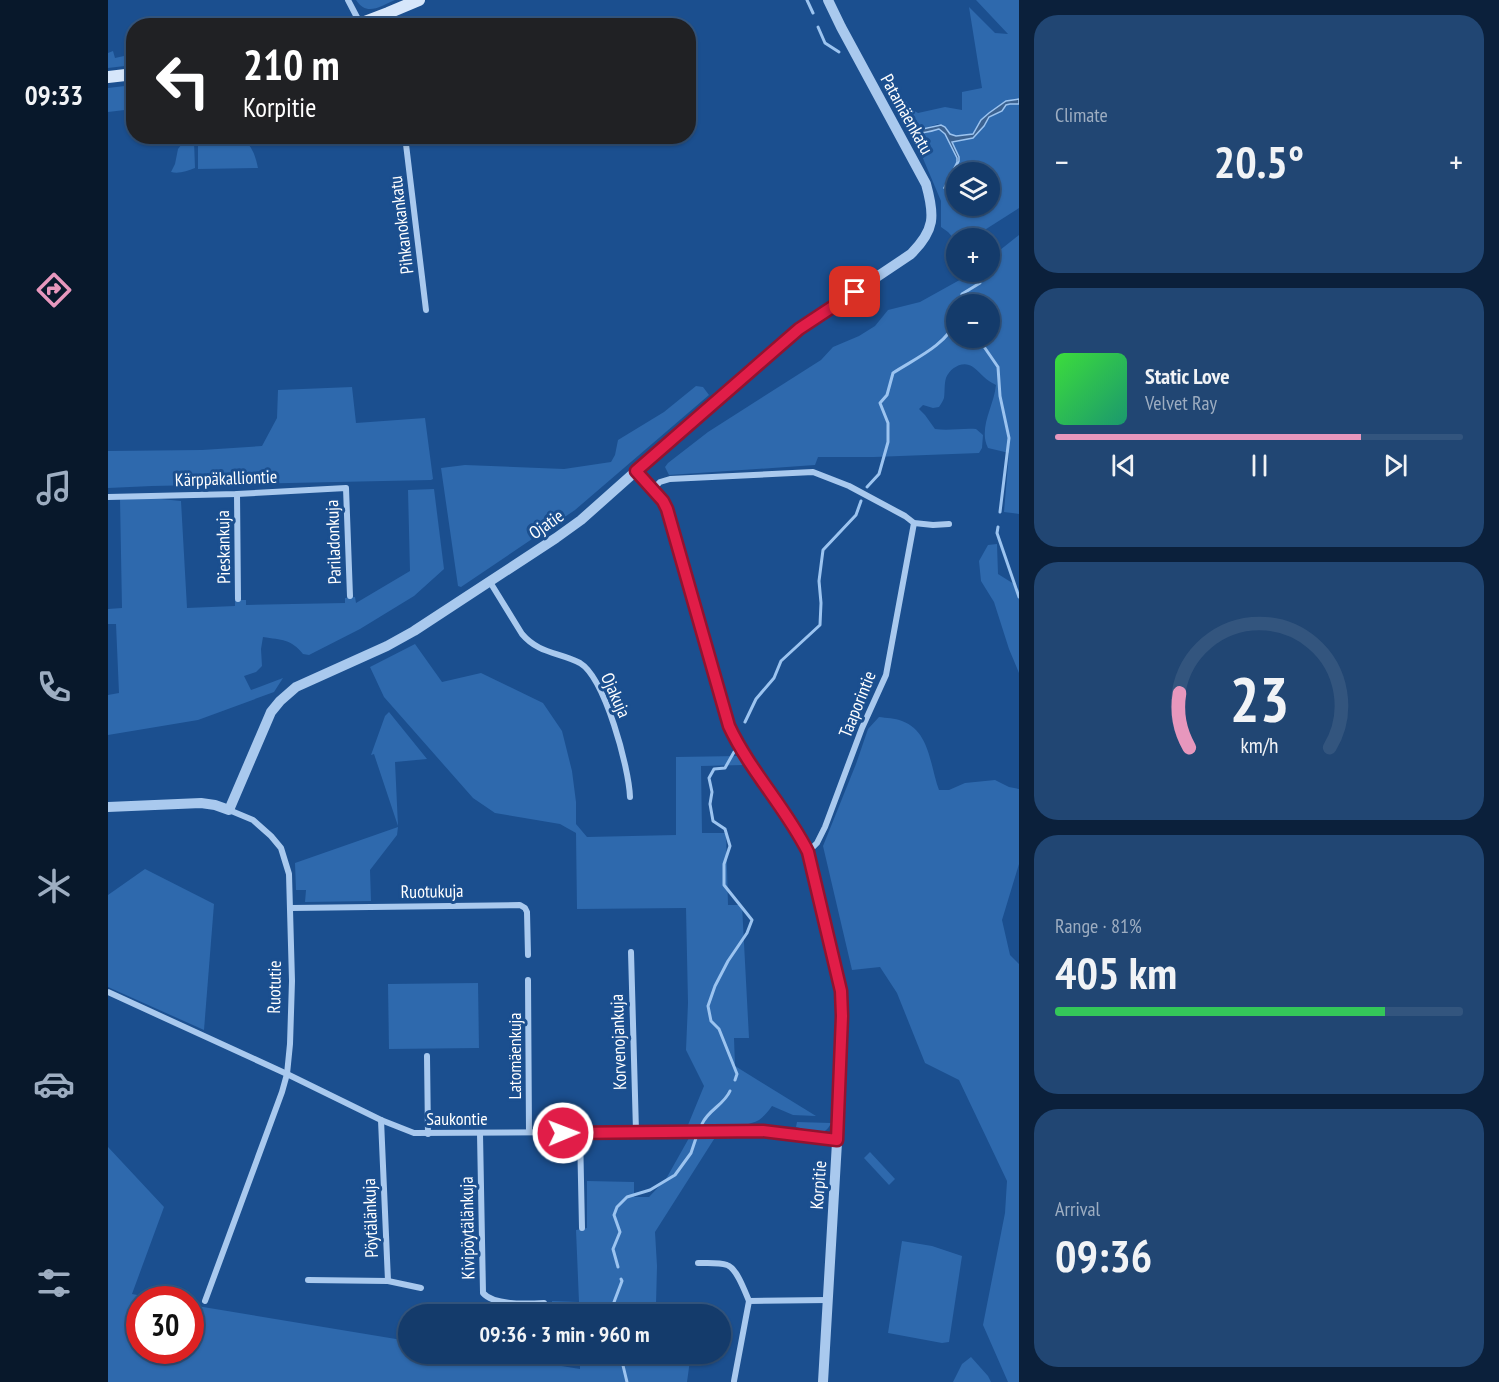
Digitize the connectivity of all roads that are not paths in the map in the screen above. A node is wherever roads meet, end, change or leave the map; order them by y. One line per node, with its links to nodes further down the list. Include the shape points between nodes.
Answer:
1 (348, 0): 4 (street)
2 (419, 0): 5 (main road)
3 (828, 0): 10 (street, Patamäenkatu, via 926,184 932,203 929,231 910,254 799,329)
4 (355, 18)
5 (392, 18)
6 (126, 75): 7 (main road)
7 (108, 77)
8 (406, 144): 9 (street, Pihkanokankatu)
9 (426, 310)
10 (636, 471): 12 (street); 17 (street, Ojatie, via 581,520)
11 (346, 488): 13 (street, Kärppäkalliontie); 18 (street, Pariladonkuja)
12 (653, 489): 15 (street, via 670,479 813,472 849,486); 23 (street, Korpitie, via 667,509 729,726)
13 (237, 494): 14 (street, Kärppäkalliontie); 19 (street, Pieskankuja)
14 (108, 497)
15 (914, 523): 16 (street); 23 (street, Taaporintie, via 886,675 825,827)
16 (950, 524)
17 (490, 582): 20 (street, Ojakuja, via 529,642 581,664 594,677 612,718); 22 (street, Ojatie, via 387,646 308,680 285,695 267,719)
18 (350, 596)
19 (238, 599)
20 (630, 796)
21 (108, 807): 22 (street, Ruotutie, via 201,804)
22 (229, 810): 24 (street, Ruotutie, via 259,825 281,848 289,874)
23 (808, 852): 37 (street, Korpitie, via 841,991)
24 (291, 908): 26 (street, Ruotukuja, via 520,904 527,912); 30 (street, Ruotutie)
25 (631, 952): 32 (street, Korvenojankuja)
26 (528, 955)
27 (528, 980): 33 (street, Latomäenkuja)
28 (108, 992): 30 (street, Saukontie)
29 (427, 1056): 35 (street)
30 (287, 1074): 31 (street, Saukontie); 44 (street, Ruotutie)
31 (381, 1120): 35 (street, Saukontie, via 414,1133); 41 (street, Pöytälänkuja)
32 (636, 1131): 34 (street, Saukontie); 37 (street, Saukontie, via 763,1131)
33 (529, 1132): 34 (street, Saukontie); 36 (street, Saukontie)
34 (580, 1133): 38 (street)
35 (428, 1134): 36 (street, Saukontie)
36 (480, 1134): 46 (street, Kivipöytälänkuja, via 483,1293 495,1301)
37 (837, 1140): 43 (street, Korpitie)
38 (582, 1228)
39 (698, 1263): 45 (street, via 729,1265)
40 (308, 1280): 41 (street)
41 (388, 1281): 42 (street, Pöytälänkuja)
42 (421, 1287)
43 (828, 1300): 45 (street); 48 (street, Korpitie)
44 (205, 1301)
45 (748, 1301): 47 (street)
46 (527, 1304)
47 (734, 1381)
48 (823, 1382)

